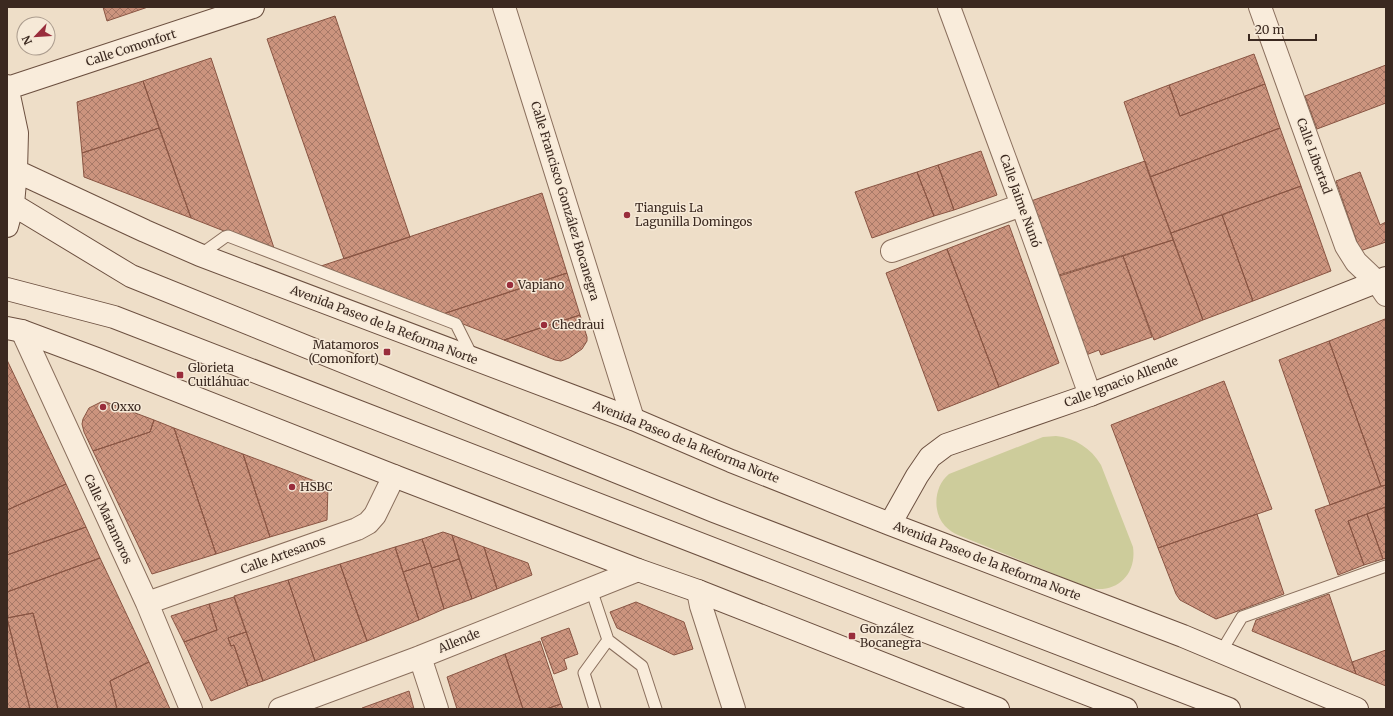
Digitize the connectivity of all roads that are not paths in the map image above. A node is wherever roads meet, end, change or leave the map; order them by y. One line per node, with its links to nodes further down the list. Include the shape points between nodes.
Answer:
1 (253, 7): 5 (street, Calle Comonfort)
2 (504, 7): 15 (street, Calle Francisco González Bocanegra)
3 (948, 7): 8 (street, Calle Jaime Nunó)
4 (1260, 7): 11 (street, Calle Libertad, via 1346,246 1356,262)
5 (7, 87): 6 (street, via 16,133)
6 (16, 171): 7 (street); 15 (street, Avenida Paseo de la Reforma Norte, via 200,255)
7 (10, 202): 9 (street); 34 (street, via 131,276 706,508)
8 (1022, 205): 10 (street); 14 (street, Calle Jaime Nunó)
9 (7, 226)
10 (892, 251)
11 (1383, 285): 14 (street, Calle Ignacio Allende)
12 (7, 289): 33 (street, via 114,317)
13 (14, 330): 16 (street, via 97,359); 22 (street, Calle Matamoros)
14 (1090, 395): 17 (street, Calle Ignacio Allende, via 946,444 930,457)
15 (633, 419): 17 (street, Avenida Paseo de la Reforma Norte)
16 (394, 476): 19 (street); 22 (street, Calle Artesanos, via 375,515 368,523 357,529)
17 (890, 524): 24 (street, Avenida Paseo de la Reforma Norte)
18 (1386, 566): 24 (lane, via 1242,617)
19 (638, 570): 20 (street, Allende); 21 (street)
20 (591, 589): 23 (lane); 25 (street, Allende)
21 (698, 591): 31 (street); 32 (street)
22 (147, 604): 26 (street, Calle Matamoros)
23 (608, 640): 29 (lane, via 584,673); 30 (lane, via 642,666)
24 (1221, 652): 35 (street, Avenida Paseo de la Reforma Norte)
25 (420, 657): 27 (street, Allende); 28 (street)
26 (191, 709)
27 (280, 709)
28 (437, 709)
29 (595, 709)
30 (656, 709)
31 (734, 709)
32 (998, 709)
33 (1126, 709)
34 (1229, 709)
35 (1357, 709)

